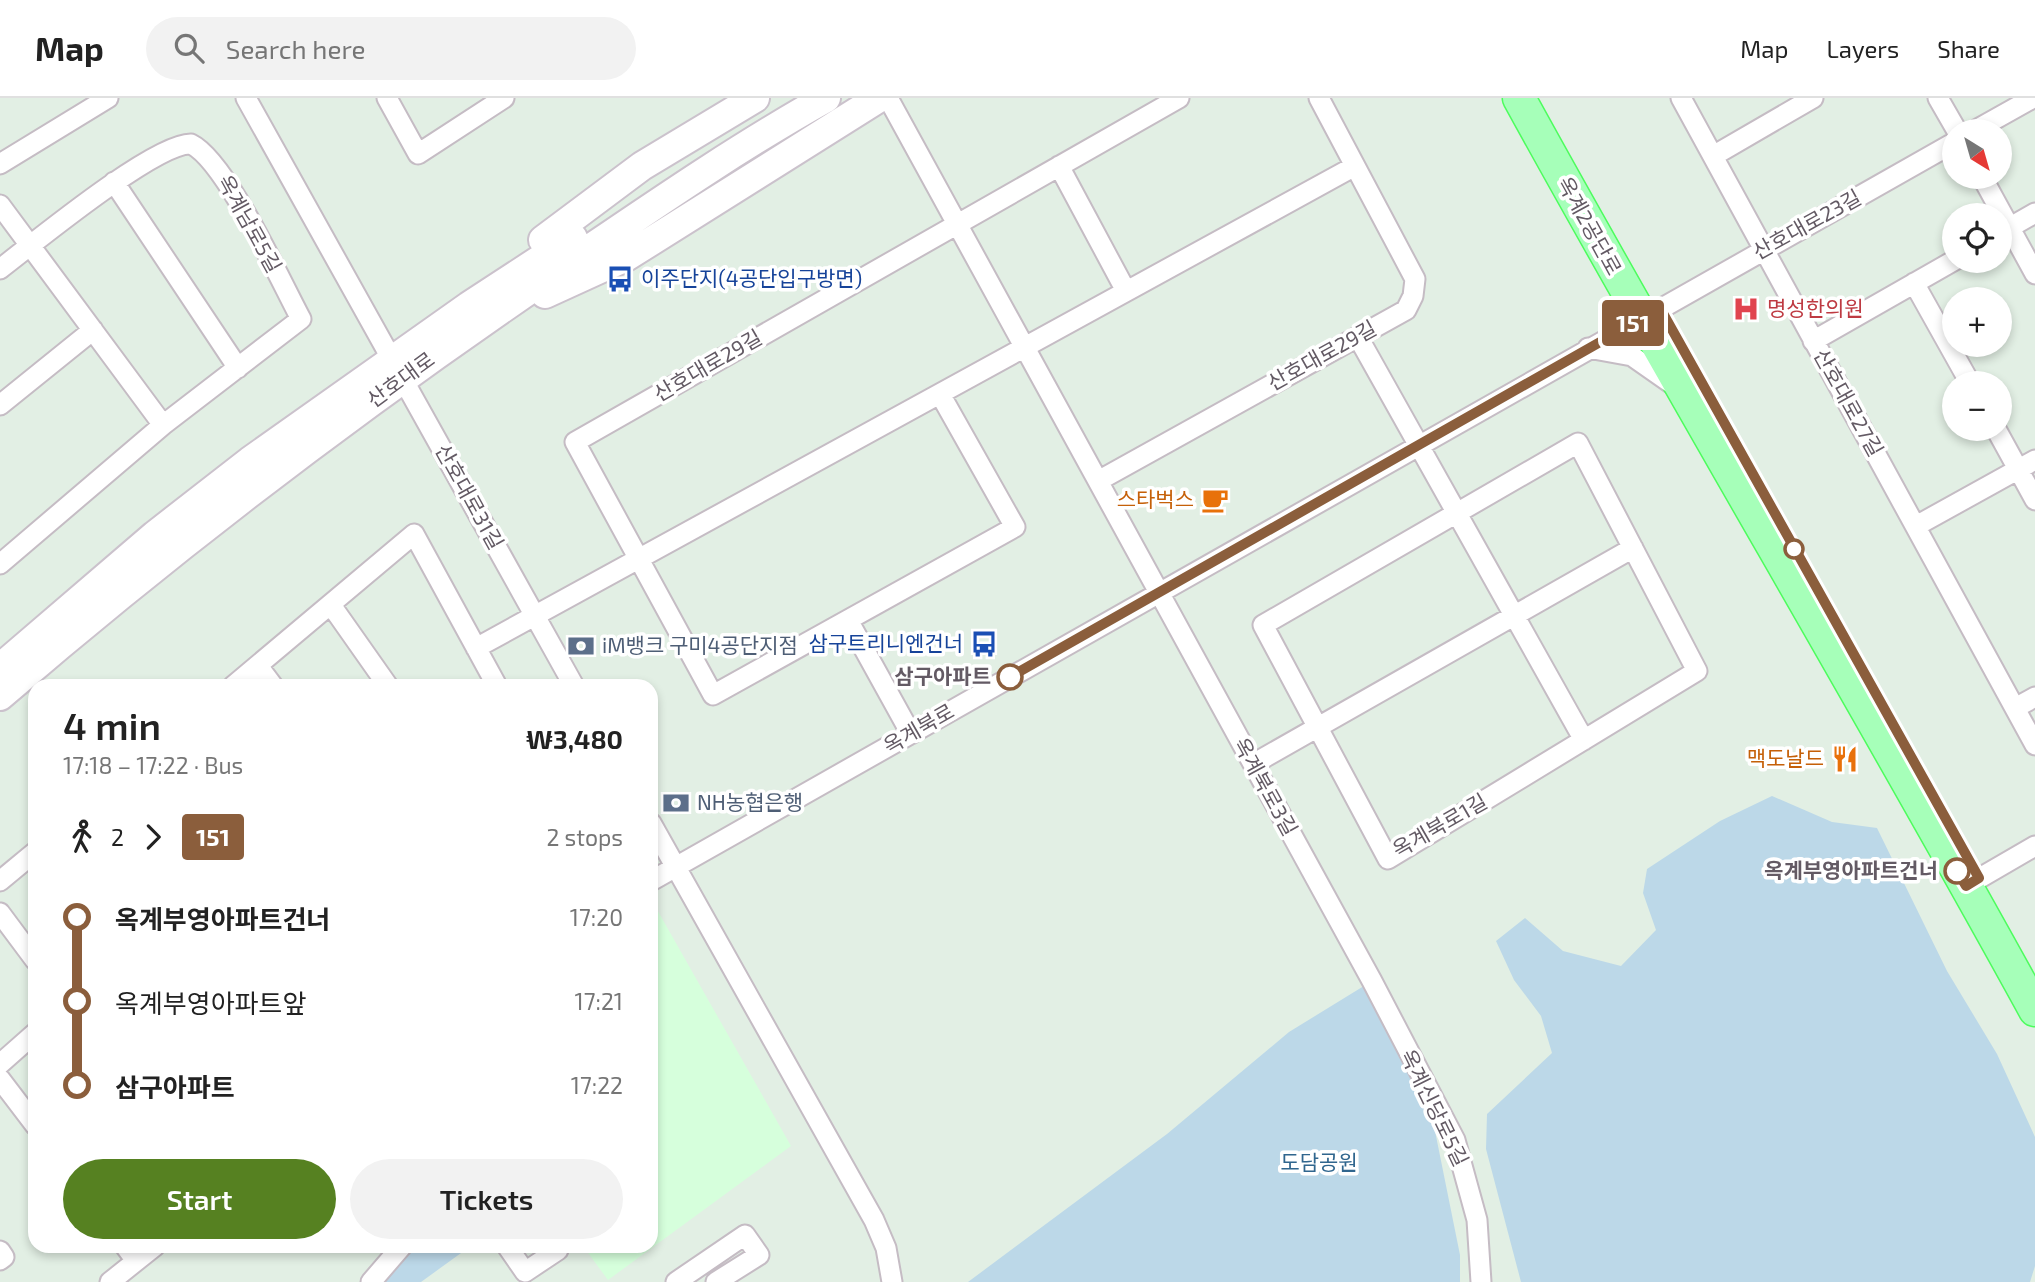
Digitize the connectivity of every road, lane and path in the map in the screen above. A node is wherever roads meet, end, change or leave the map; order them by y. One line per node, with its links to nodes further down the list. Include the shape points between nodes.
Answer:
1 (108, 98): 22 (street)
2 (246, 98): 46 (street, 산호대로31길)
3 (387, 98): 4 (street, via 418,154)
4 (504, 98)
5 (755, 98): 46 (street, via 642,166 468,295 431,324)
6 (802, 98): 46 (street, 산호대로, via 534,262)
7 (826, 98): 38 (street, 산호대로, via 694,178)
8 (879, 98): 38 (street, via 626,257 543,295)
9 (888, 98): 28 (street)
10 (1179, 98): 23 (street, 산호대로29길)
11 (1319, 98): 24 (street, 산호대로29길)
12 (1519, 98): 39 (main road, 옥계2공단로)
13 (1544, 98): 39 (main road, 옥계2공단로)
14 (1681, 98): 21 (street, 산호대로27길)
15 (1938, 98): 18 (street)
16 (2033, 98): 19 (street)
17 (1810, 99): 21 (street)
18 (1950, 119)
19 (1995, 119)
20 (1942, 149): 32 (street, 산호대로23길)
21 (1713, 156): 32 (street, 산호대로27길)
22 (0, 164)
23 (1059, 166): 28 (street, 산호대로29길); 37 (street)
24 (1355, 166): 37 (street); 41 (street, 산호대로29길, via 1415,279 1406,310)
25 (114, 182): 31 (street, 옥계남로5길); 45 (street); 45 (street, 옥계남로5길, via 186,144 204,152 222,173 301,319)
26 (0, 205): 31 (street)
27 (2035, 213): 29 (street)
28 (958, 224): 43 (street); 60 (street, 산호대로29길, via 575,442)
29 (2012, 227)
30 (2012, 241): 35 (street)
31 (30, 246): 34 (street, 옥계남로5길); 40 (street)
32 (1764, 249): 39 (street, 산호대로23길); 42 (street, 산호대로27길)
33 (1942, 267): 36 (street)
34 (0, 269)
35 (2035, 274)
36 (1914, 283): 42 (street); 47 (street)
37 (1126, 291): 43 (street)
38 (503, 307): 46 (street, 산호대로)
39 (1650, 313): 44 (street, 옥계북로); 49 (main road, 옥계2공단로); 89 (main road, 옥계2공단로)
40 (93, 330): 50 (street); 51 (street)
41 (1358, 337): 53 (street); 55 (street, 산호대로29길)
42 (1814, 341): 58 (street, 산호대로27길)
43 (1025, 347): 48 (street); 55 (street)
44 (1588, 348): 49 (street, via 1632,356); 53 (street, 옥계북로)
45 (238, 368): 51 (street, 옥계남로5길)
46 (398, 369): 65 (street, 산호대로31길); 69 (street, 산호대로, via 250,461); 75 (street, 산호대로)
47 (1963, 371)
48 (940, 394): 60 (street); 66 (street, 산호대로29길, via 1014,527)
49 (1685, 394): 89 (main road, 옥계2공단로)
50 (0, 405)
51 (163, 425): 61 (street, 옥계남로5길)
52 (2007, 441): 54 (street)
53 (1418, 445): 57 (street); 62 (street, 옥계북로)
54 (2027, 464): 56 (street); 58 (street)
55 (1098, 481): 62 (street)
56 (2035, 500)
57 (1456, 513): 59 (street, 옥계북로1길, via 1577,443); 64 (street); 78 (street, 옥계북로1길, via 1263,625)
58 (1916, 526): 77 (street, 산호대로27길)
59 (1633, 548): 64 (street); 80 (street, 옥계북로1길, via 1697,671)
60 (639, 559): 65 (street); 66 (street, 산호대로29길, via 713,695)
61 (0, 564)
62 (1159, 593): 79 (street, 옥계북로); 82 (street, 옥계북로3길)
63 (331, 605): 67 (street, via 414,534); 68 (street); 72 (street)
64 (1515, 615): 78 (street); 80 (street)
65 (535, 616): 67 (street); 74 (street, 산호대로31길)
66 (848, 620): 79 (street)
67 (476, 648): 73 (street)
68 (258, 666): 70 (street); 71 (street)
69 (0, 668)
70 (242, 679)
71 (268, 679)
72 (383, 679)
73 (493, 679)
74 (570, 679)
75 (0, 696)
76 (2035, 697): 77 (street)
77 (2015, 708): 81 (street, 산호대로27길)
78 (1318, 728): 80 (street, 옥계북로1길, via 1388,859); 82 (street)
79 (911, 734): 86 (street, 옥계북로)
80 (1584, 740)
81 (2035, 745)
82 (1253, 764): 93 (street, 옥계북로3길)
83 (658, 835): 86 (street)
84 (2035, 846): 89 (street)
85 (28, 858): 88 (street)
86 (676, 867): 87 (street, 옥계북로); 109 (street, via 874,1220 886,1248)
87 (658, 877)
88 (0, 881)
89 (1972, 882): 92 (main road, 옥계2공단로); 94 (main road, 옥계2공단로)
90 (0, 914): 91 (street)
91 (28, 951)
92 (2035, 977)
93 (1372, 981): 110 (street, 옥계신당로5길, via 1458,1150 1477,1220)
94 (2035, 1010)
95 (28, 1039): 96 (street)
96 (0, 1064)
97 (0, 1079): 98 (street)
98 (28, 1116)
99 (0, 1251): 104 (street, via 4,1257)
100 (130, 1253): 106 (street)
101 (396, 1253): 107 (street)
102 (512, 1253): 103 (street, via 525,1272)
103 (554, 1253)
104 (0, 1260)
105 (685, 1279): 108 (street, via 745,1235 759,1255)
106 (110, 1282)
107 (371, 1282)
108 (716, 1282)
109 (892, 1282)
110 (1481, 1282)

